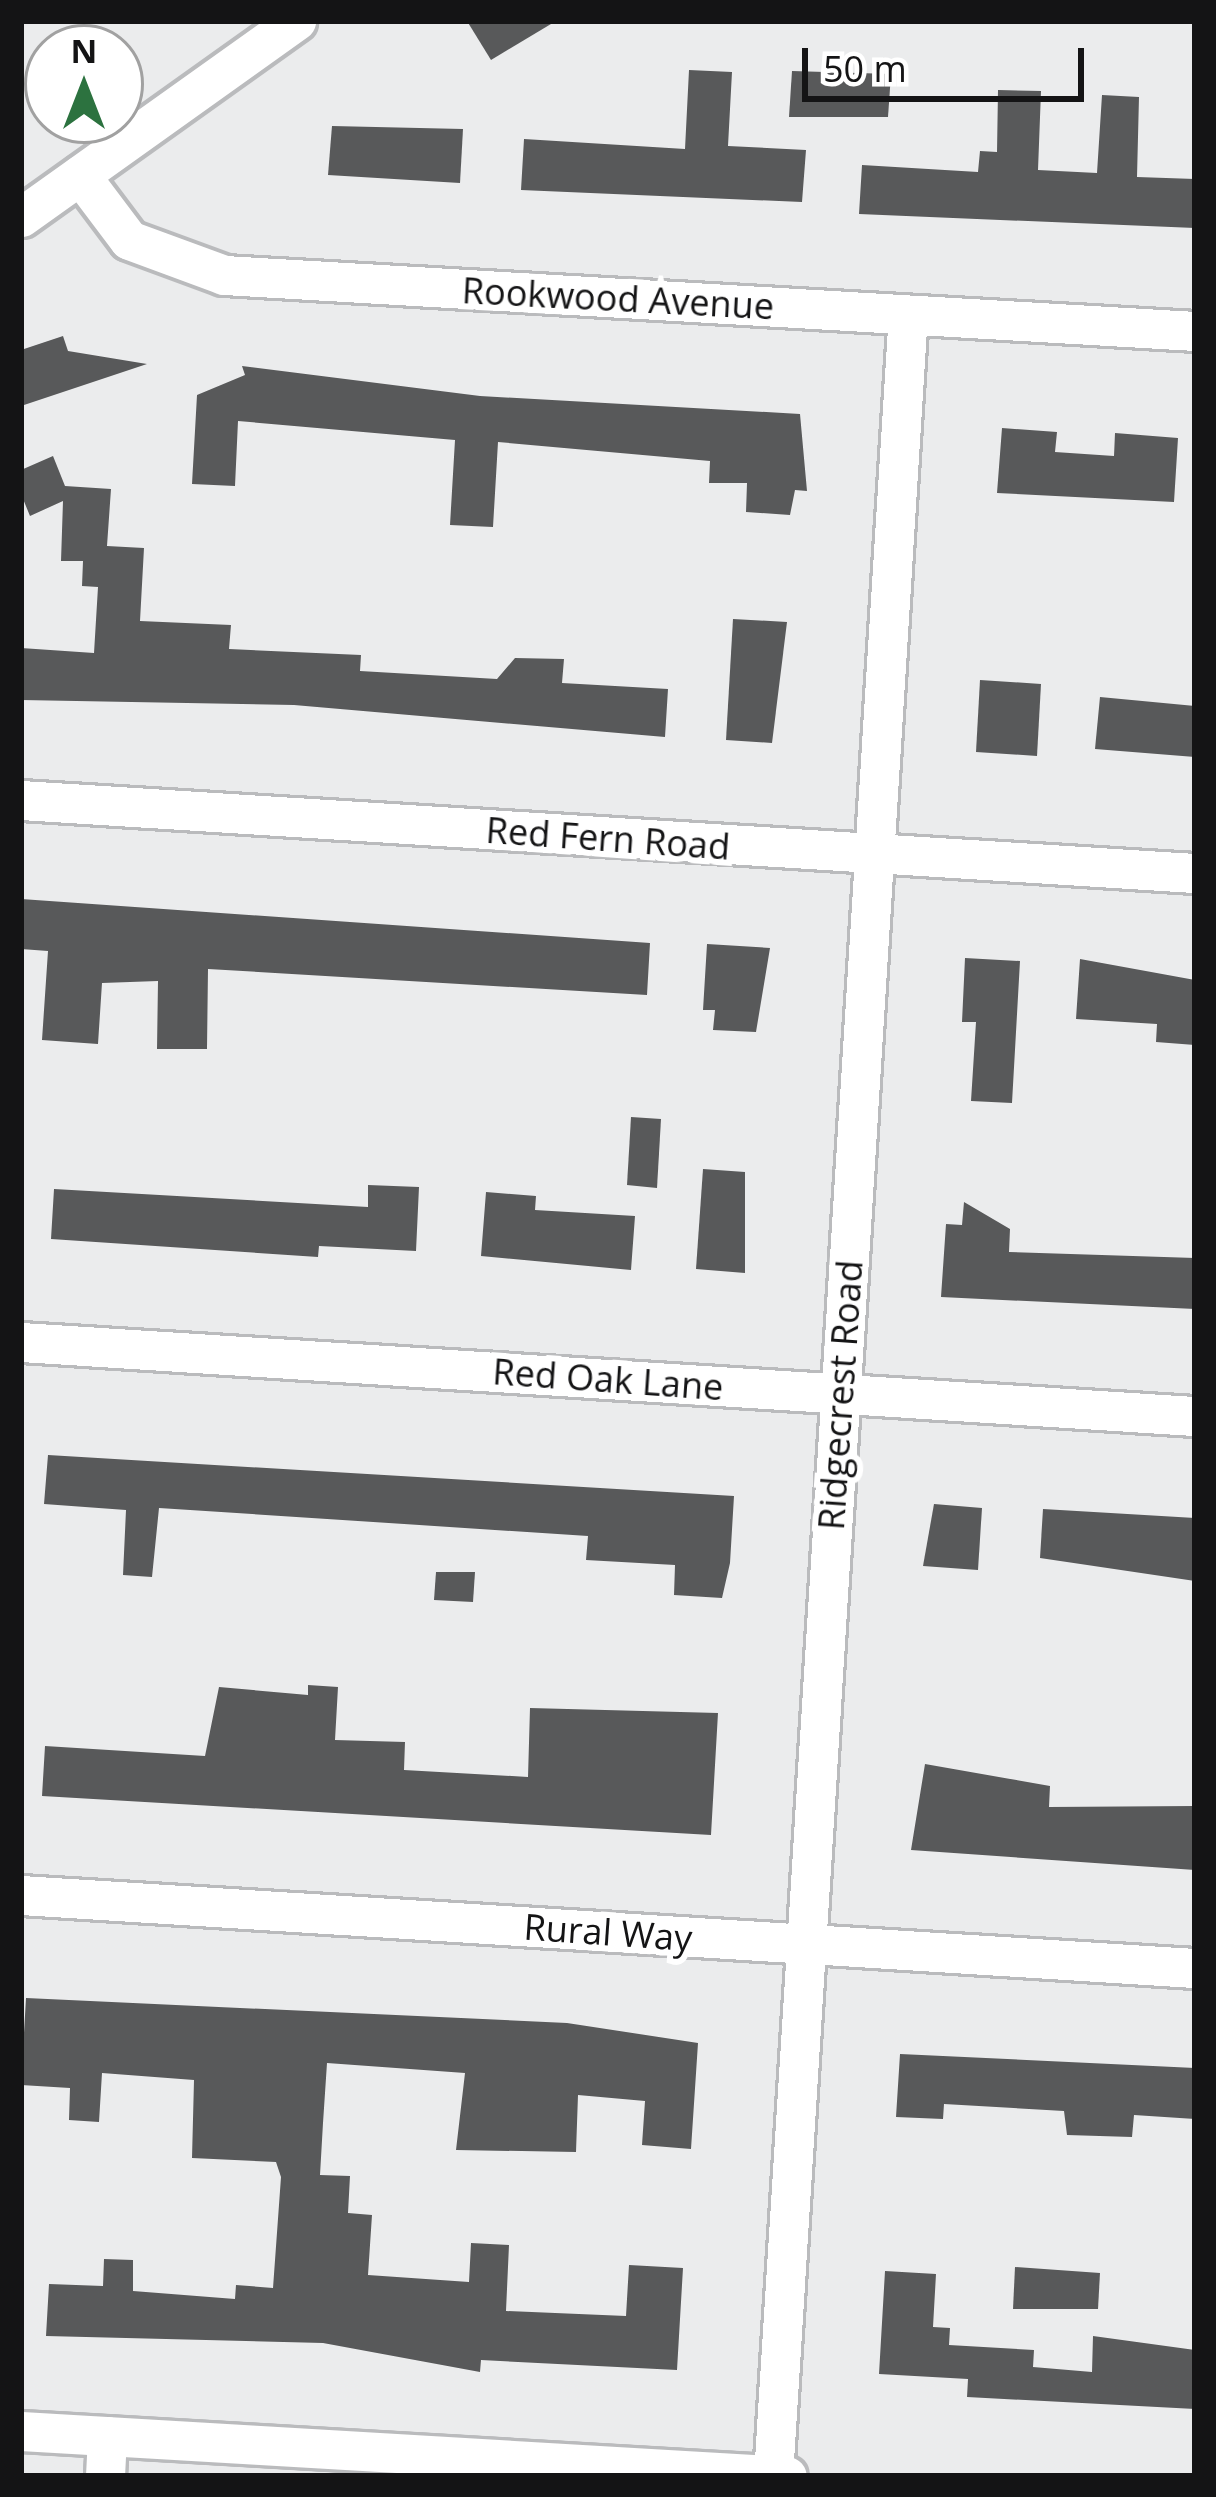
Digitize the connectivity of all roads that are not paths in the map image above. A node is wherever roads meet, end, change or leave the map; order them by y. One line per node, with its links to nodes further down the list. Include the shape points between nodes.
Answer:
1 (296, 21): 2 (street)
2 (80, 175): 3 (street); 4 (street, Rookwood Avenue, via 130,240 224,275)
3 (21, 217)
4 (908, 315): 5 (street, Rookwood Avenue); 7 (street, Ridgecrest Road)
5 (1195, 331)
6 (21, 800): 7 (street, Red Fern Road)
7 (874, 855): 8 (street, Red Fern Road); 10 (street, Ridgecrest Road)
8 (1195, 872)
9 (21, 1342): 10 (street, Red Oak Lane)
10 (840, 1395): 11 (street, Red Oak Lane); 13 (street, Ridgecrest Road)
11 (1195, 1415)
12 (21, 1895): 13 (street, Rural Way)
13 (806, 1945): 14 (street, Rural Way); 17 (street, Ridgecrest Road)
14 (1195, 1968)
15 (21, 2431): 16 (street)
16 (107, 2436): 17 (street); 18 (street)
17 (773, 2475): 19 (street)
18 (105, 2476)
19 (787, 2476)

